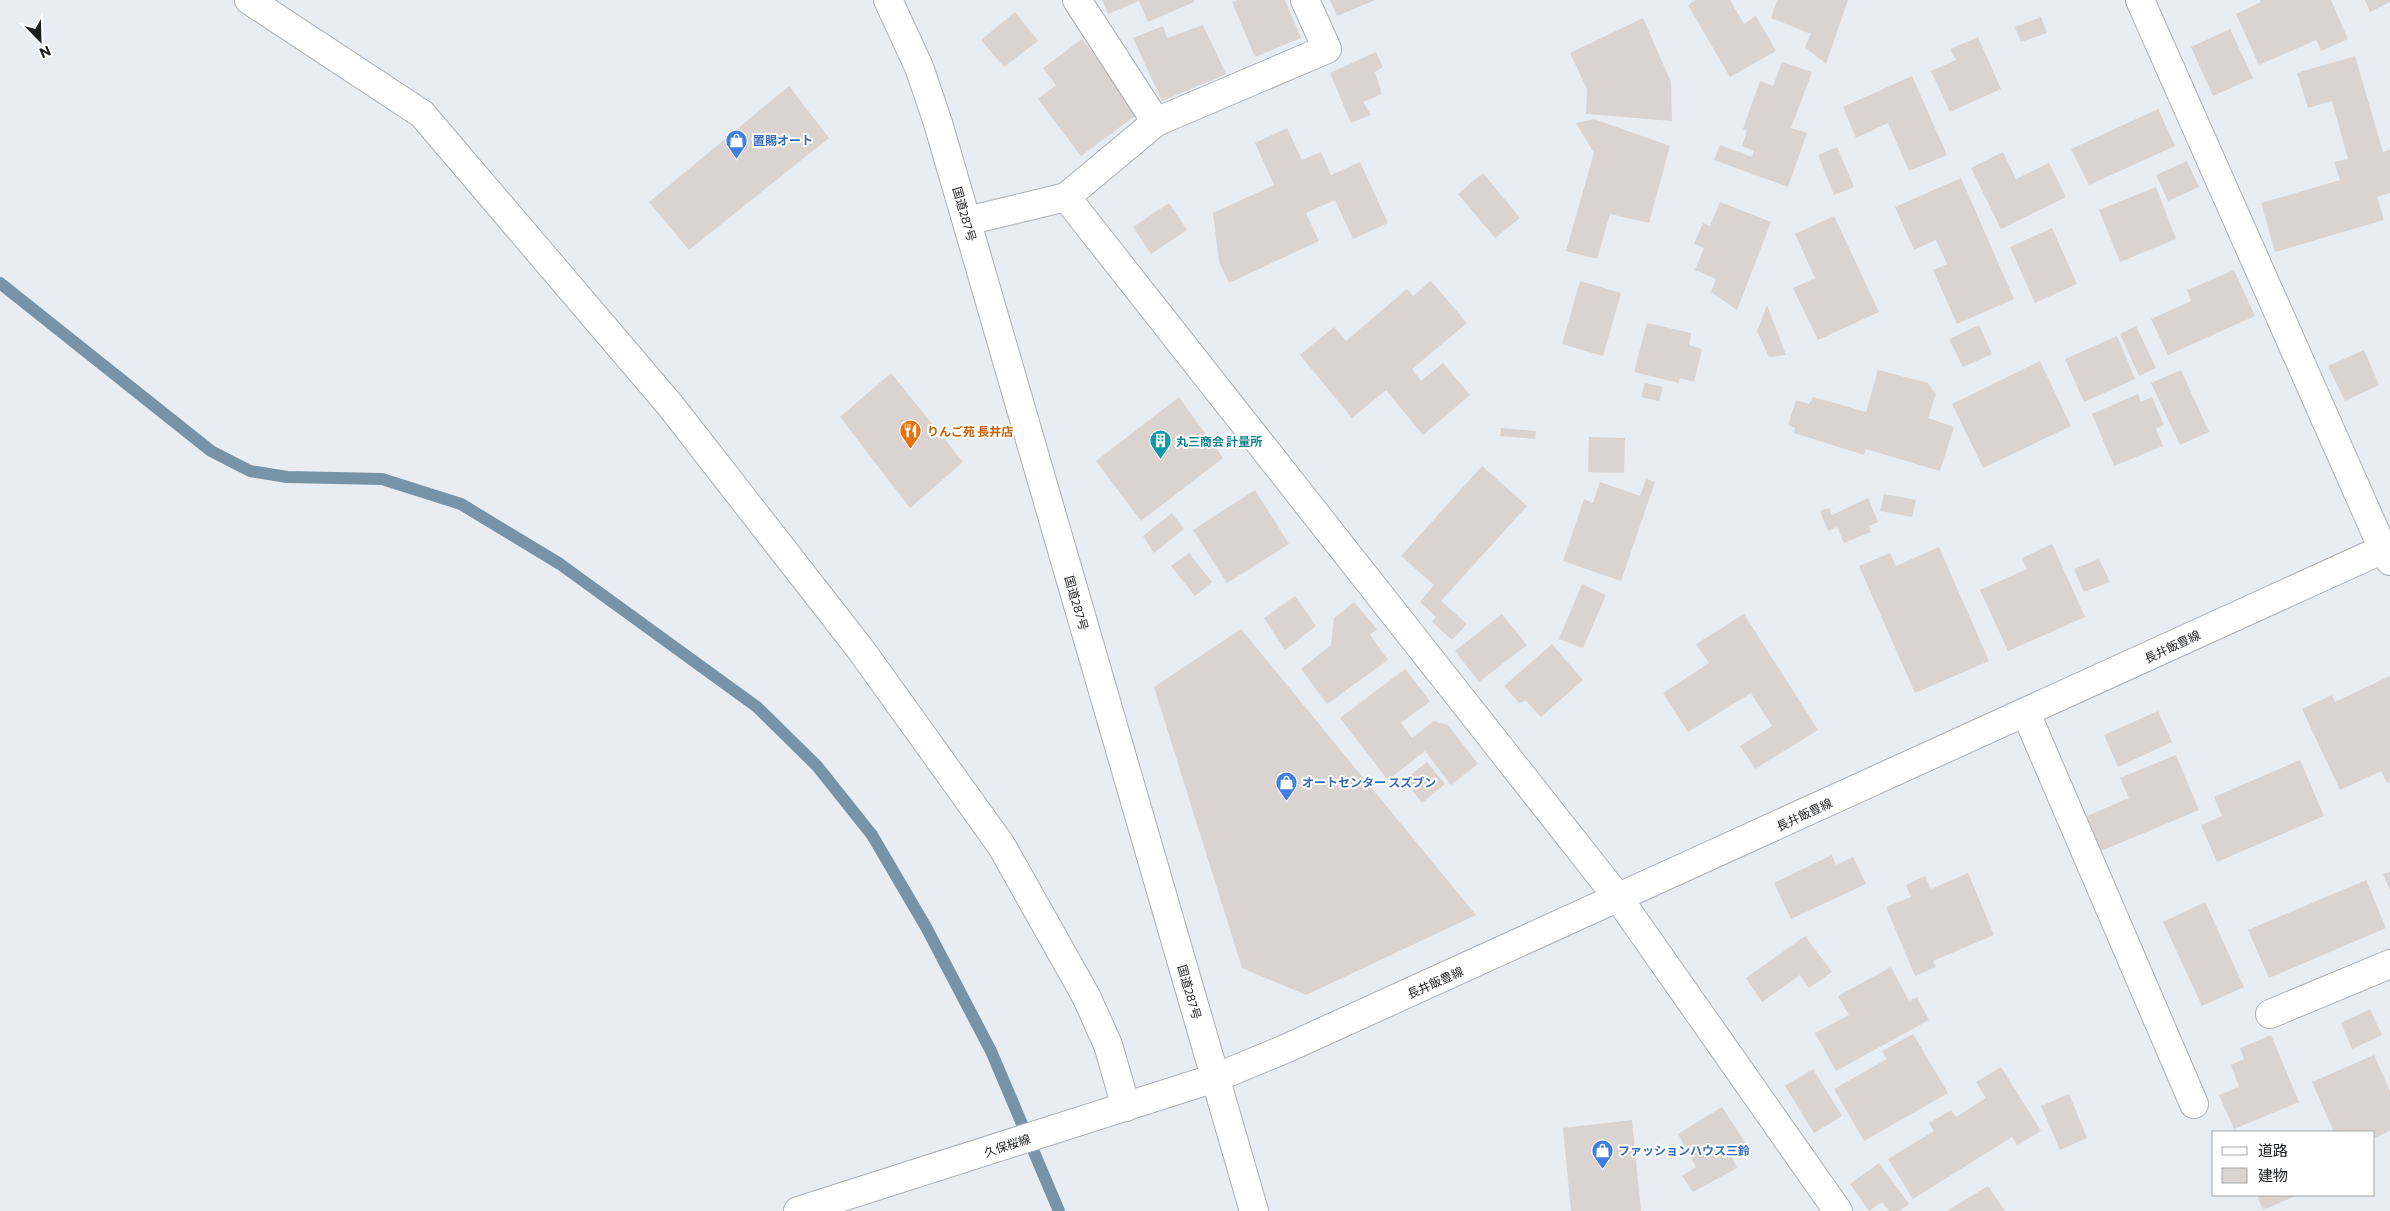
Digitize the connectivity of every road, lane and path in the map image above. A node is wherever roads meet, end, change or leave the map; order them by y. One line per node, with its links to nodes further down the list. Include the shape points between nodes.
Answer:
1 (249, 0): 16 (main road, via 422,114 676,412 860,650 1001,844 1086,996 1108,1045)
2 (888, 0): 8 (main road, 国道287号, via 919,67)
3 (1078, 0): 6 (main road)
4 (1305, 0): 6 (main road, via 1328,49)
5 (2140, 0): 9 (main road)
6 (1156, 122): 7 (main road)
7 (1066, 197): 8 (main road); 11 (main road)
8 (967, 221): 14 (main road, 国道287号)
9 (2388, 552): 10 (main road, 長井飯豊線)
10 (2026, 713): 11 (main road, 長井飯豊線); 15 (main road)
11 (1619, 898): 14 (main road, 長井飯豊線); 19 (main road)
12 (2390, 964): 13 (main road)
13 (2270, 1014)
14 (1215, 1078): 16 (main road, 久保桜線); 18 (main road, 国道287号)
15 (2194, 1104)
16 (1126, 1107): 17 (main road, 久保桜線)
17 (798, 1211)
18 (1254, 1211)
19 (1838, 1211)

